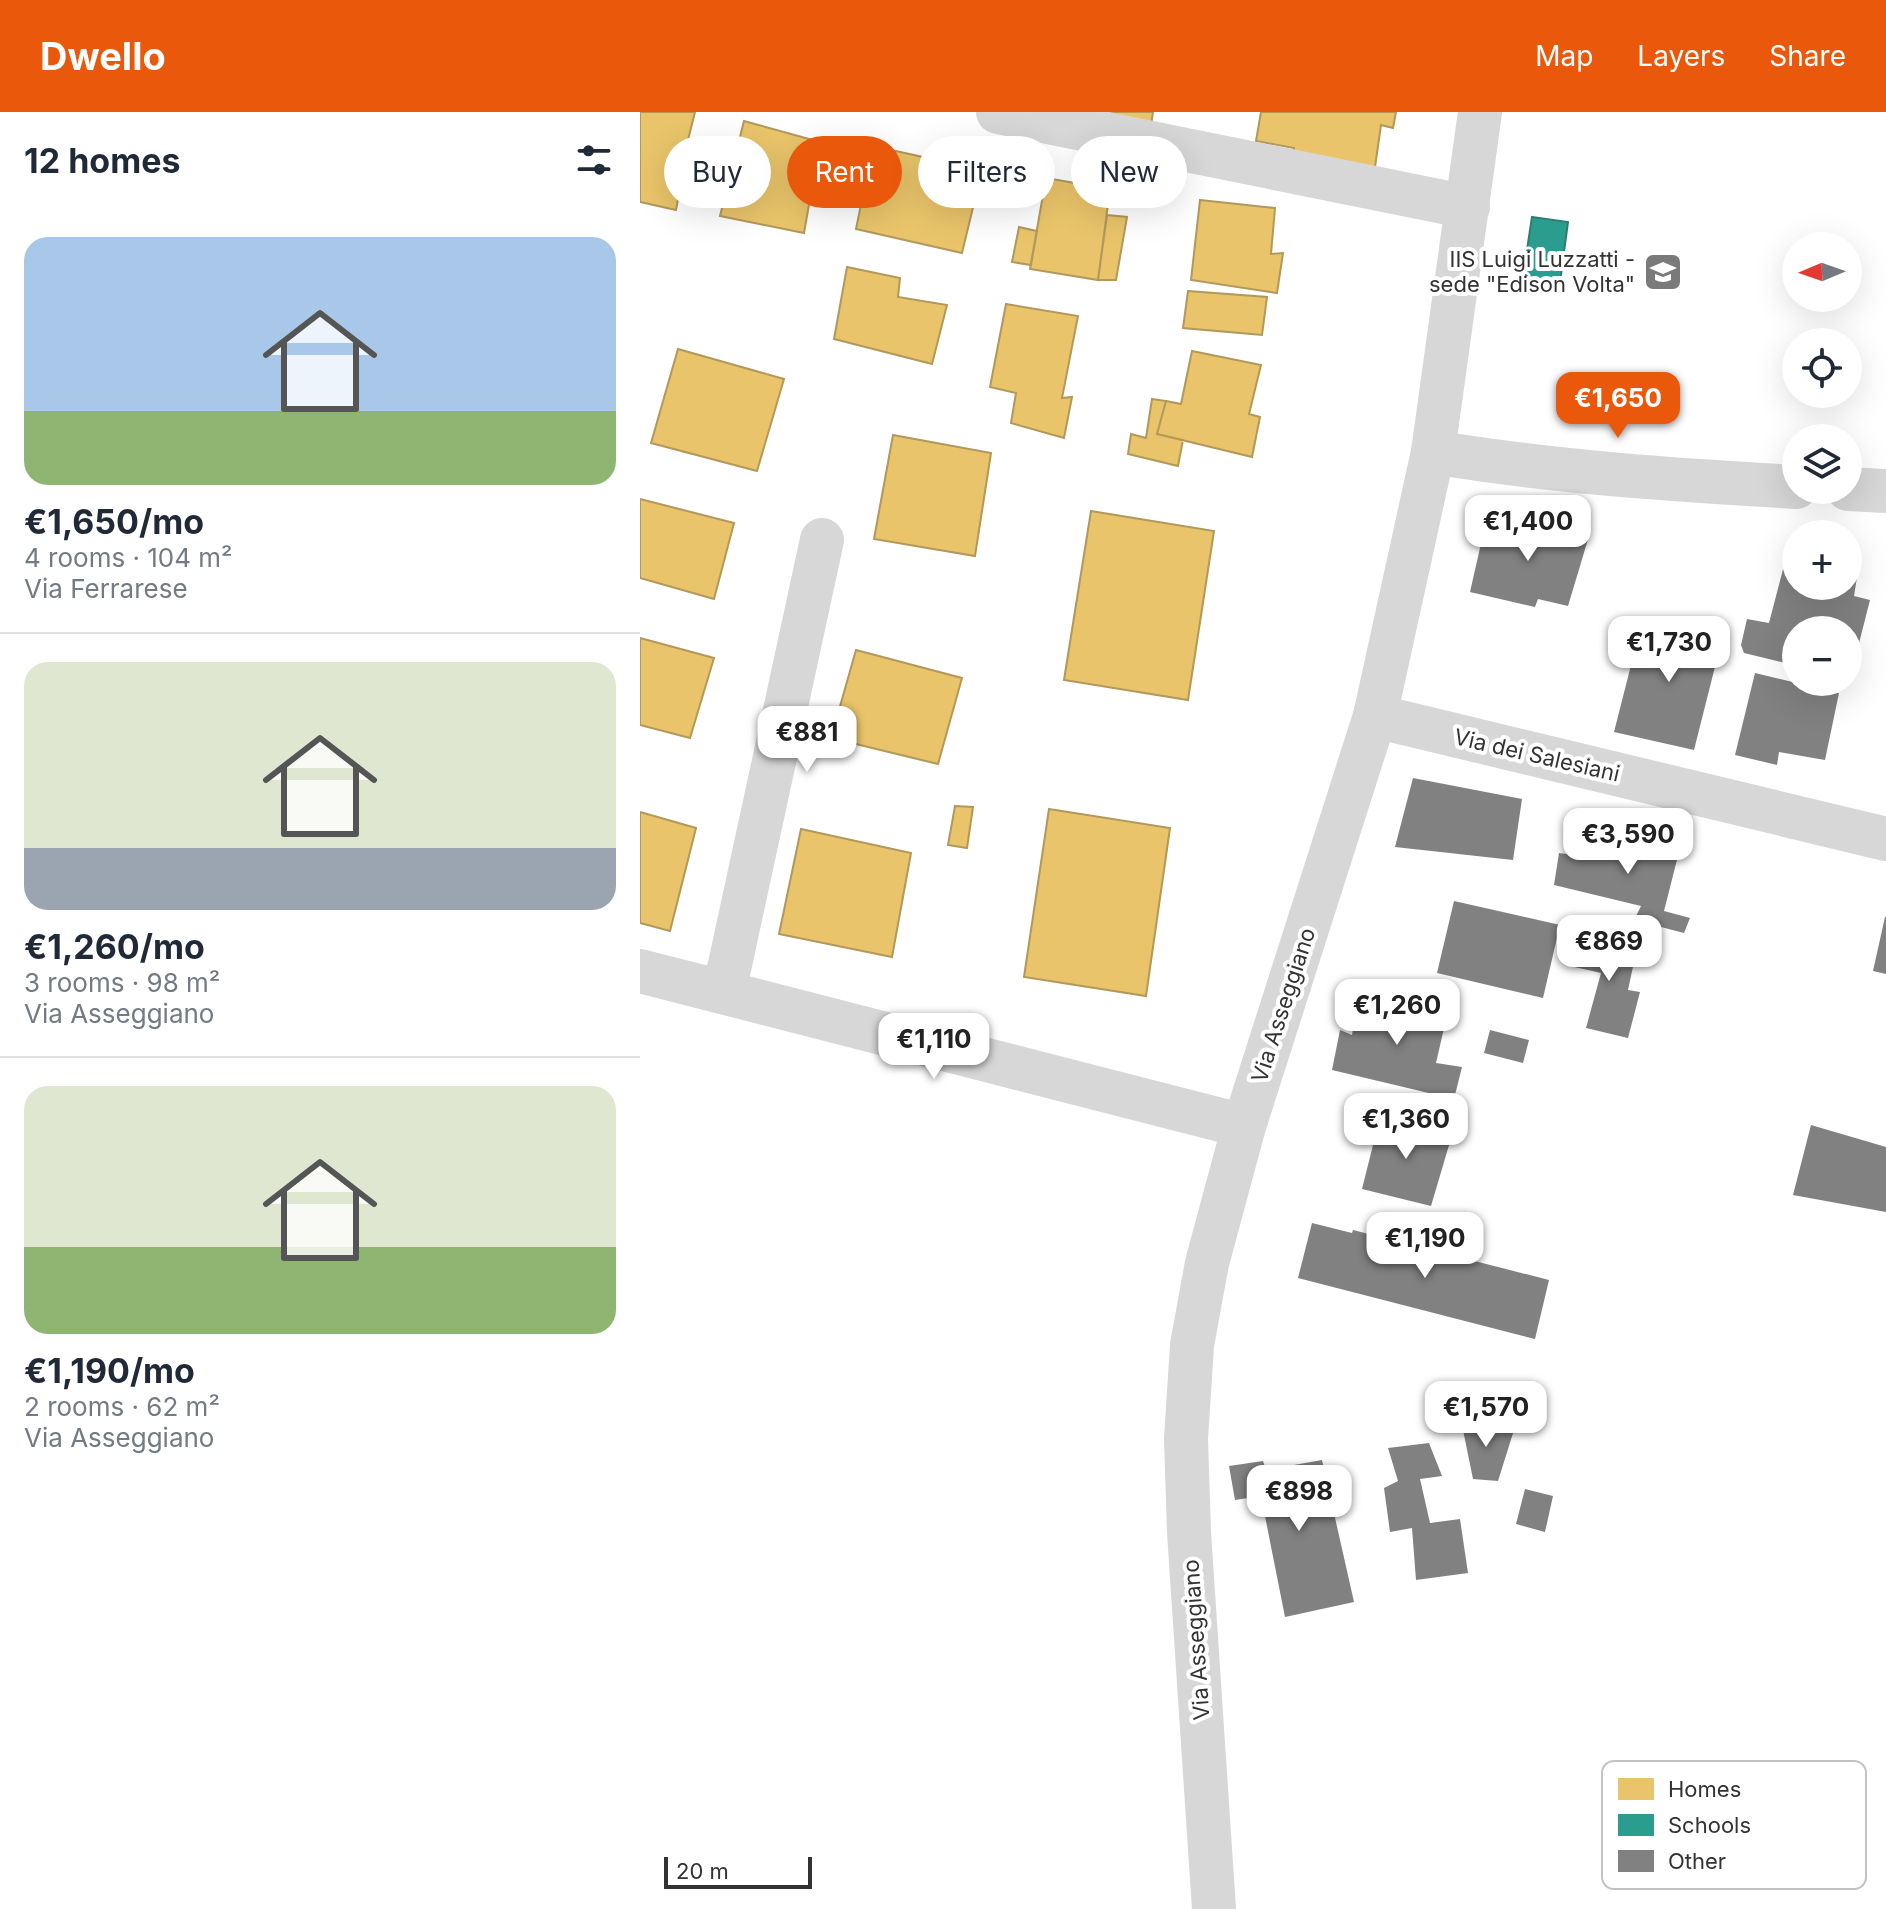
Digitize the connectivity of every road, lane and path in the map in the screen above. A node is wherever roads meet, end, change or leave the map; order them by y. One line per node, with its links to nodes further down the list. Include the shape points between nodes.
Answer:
1 (998, 112): 3 (street)
2 (1480, 112): 3 (street, Via Asseggiano)
3 (1468, 207): 4 (street, Via Asseggiano)
4 (1433, 452): 5 (street, via 1518,465); 9 (street, Via Asseggiano)
5 (1782, 486)
6 (1862, 490): 7 (street)
7 (1886, 491)
8 (822, 540): 12 (street)
9 (1375, 716): 10 (street, Via dei Salesiani); 13 (street, Via Asseggiano)
10 (1886, 839)
11 (640, 971): 12 (street)
12 (724, 992): 13 (street)
13 (1244, 1126): 14 (street, Via Asseggiano, via 1199,1304 1186,1439)
14 (1214, 1909)

